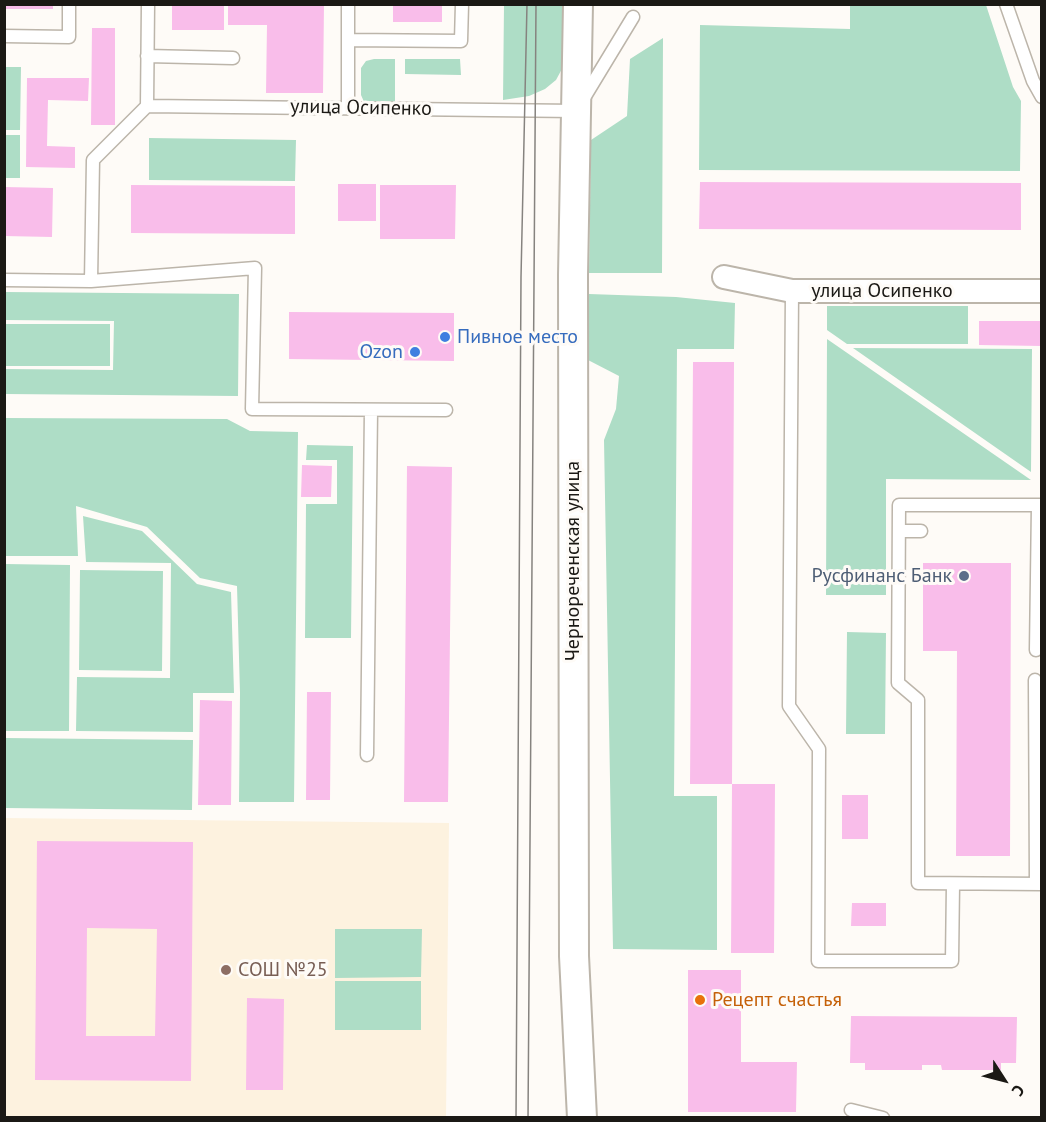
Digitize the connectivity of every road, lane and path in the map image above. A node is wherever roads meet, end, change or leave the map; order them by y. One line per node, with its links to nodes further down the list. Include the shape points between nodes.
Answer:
1 (69, 4): 8 (lane, via 69,37)
2 (148, 4): 10 (lane)
3 (348, 4): 9 (lane)
4 (462, 4): 9 (lane, via 461,41)
5 (578, 4): 15 (street, Чернореченская улица)
6 (1006, 4): 12 (lane)
7 (633, 16): 15 (lane)
8 (4, 36)
9 (348, 40): 14 (lane)
10 (147, 56): 11 (lane); 13 (lane)
11 (233, 58)
12 (1041, 97)
13 (147, 106): 14 (lane, улица Осипенко); 18 (lane, via 93,160)
14 (348, 108): 15 (lane, улица Осипенко)
15 (576, 111): 32 (street, Чернореченская улица, via 572,396 574,956)
16 (724, 277): 19 (street, улица Осипенко)
17 (4, 280): 18 (lane)
18 (91, 280): 21 (lane, via 255,268 252,409)
19 (792, 291): 20 (street, улица Осипенко); 29 (lane, via 789,706 819,749 818,961 952,961)
20 (1041, 291)
21 (371, 410): 22 (lane); 28 (lane)
22 (446, 410)
23 (1040, 505): 24 (lane, via 899,505); 26 (lane)
24 (899, 531): 25 (lane); 29 (lane, via 898,683 918,700 918,883)
25 (921, 531)
26 (1036, 650)
27 (1035, 680): 30 (lane)
28 (368, 755)
29 (953, 884): 30 (lane)
30 (1039, 884)
31 (851, 1110): 33 (lane)
32 (582, 1118)
33 (883, 1118)

